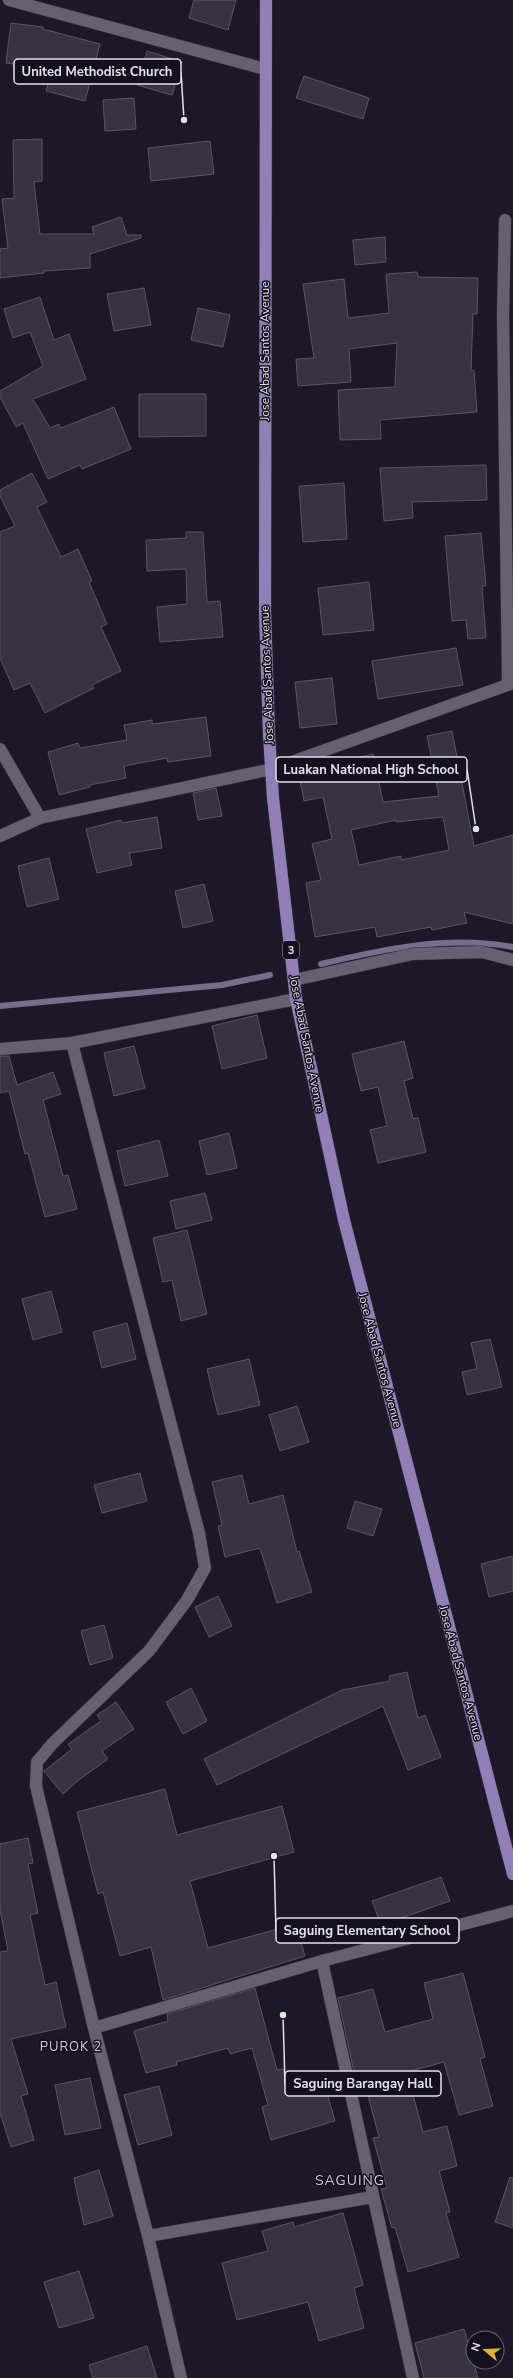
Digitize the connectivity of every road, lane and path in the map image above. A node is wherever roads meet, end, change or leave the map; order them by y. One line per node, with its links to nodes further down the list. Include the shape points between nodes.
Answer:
1 (9, 0): 3 (street)
2 (266, 0): 3 (highway, Jose Abad Santos Avenue / 3)
3 (265, 69): 8 (highway, Jose Abad Santos Avenue / 3, via 265,611)
4 (505, 220): 5 (street)
5 (508, 314): 6 (street)
6 (511, 683): 8 (street)
7 (0, 749): 9 (street)
8 (272, 769): 9 (street); 12 (highway, Jose Abad Santos Avenue / 3)
9 (40, 818): 10 (street)
10 (0, 836)
11 (513, 960): 12 (street, via 482,952 413,954)
12 (294, 980): 13 (highway, Jose Abad Santos Avenue / 3)
13 (296, 999): 14 (street); 16 (highway, Jose Abad Santos Avenue / 3, via 344,1220)
14 (72, 1043): 15 (street); 19 (street, via 199,1533 205,1568 187,1600 149,1651 54,1742 37,1762 36,1786)
15 (0, 1049)
16 (513, 1874)
17 (513, 1911): 18 (street)
18 (322, 1961): 19 (street); 20 (street)
19 (94, 2028): 21 (street)
20 (374, 2197): 21 (street); 23 (street)
21 (148, 2236): 22 (street)
22 (181, 2378)
23 (413, 2378)

